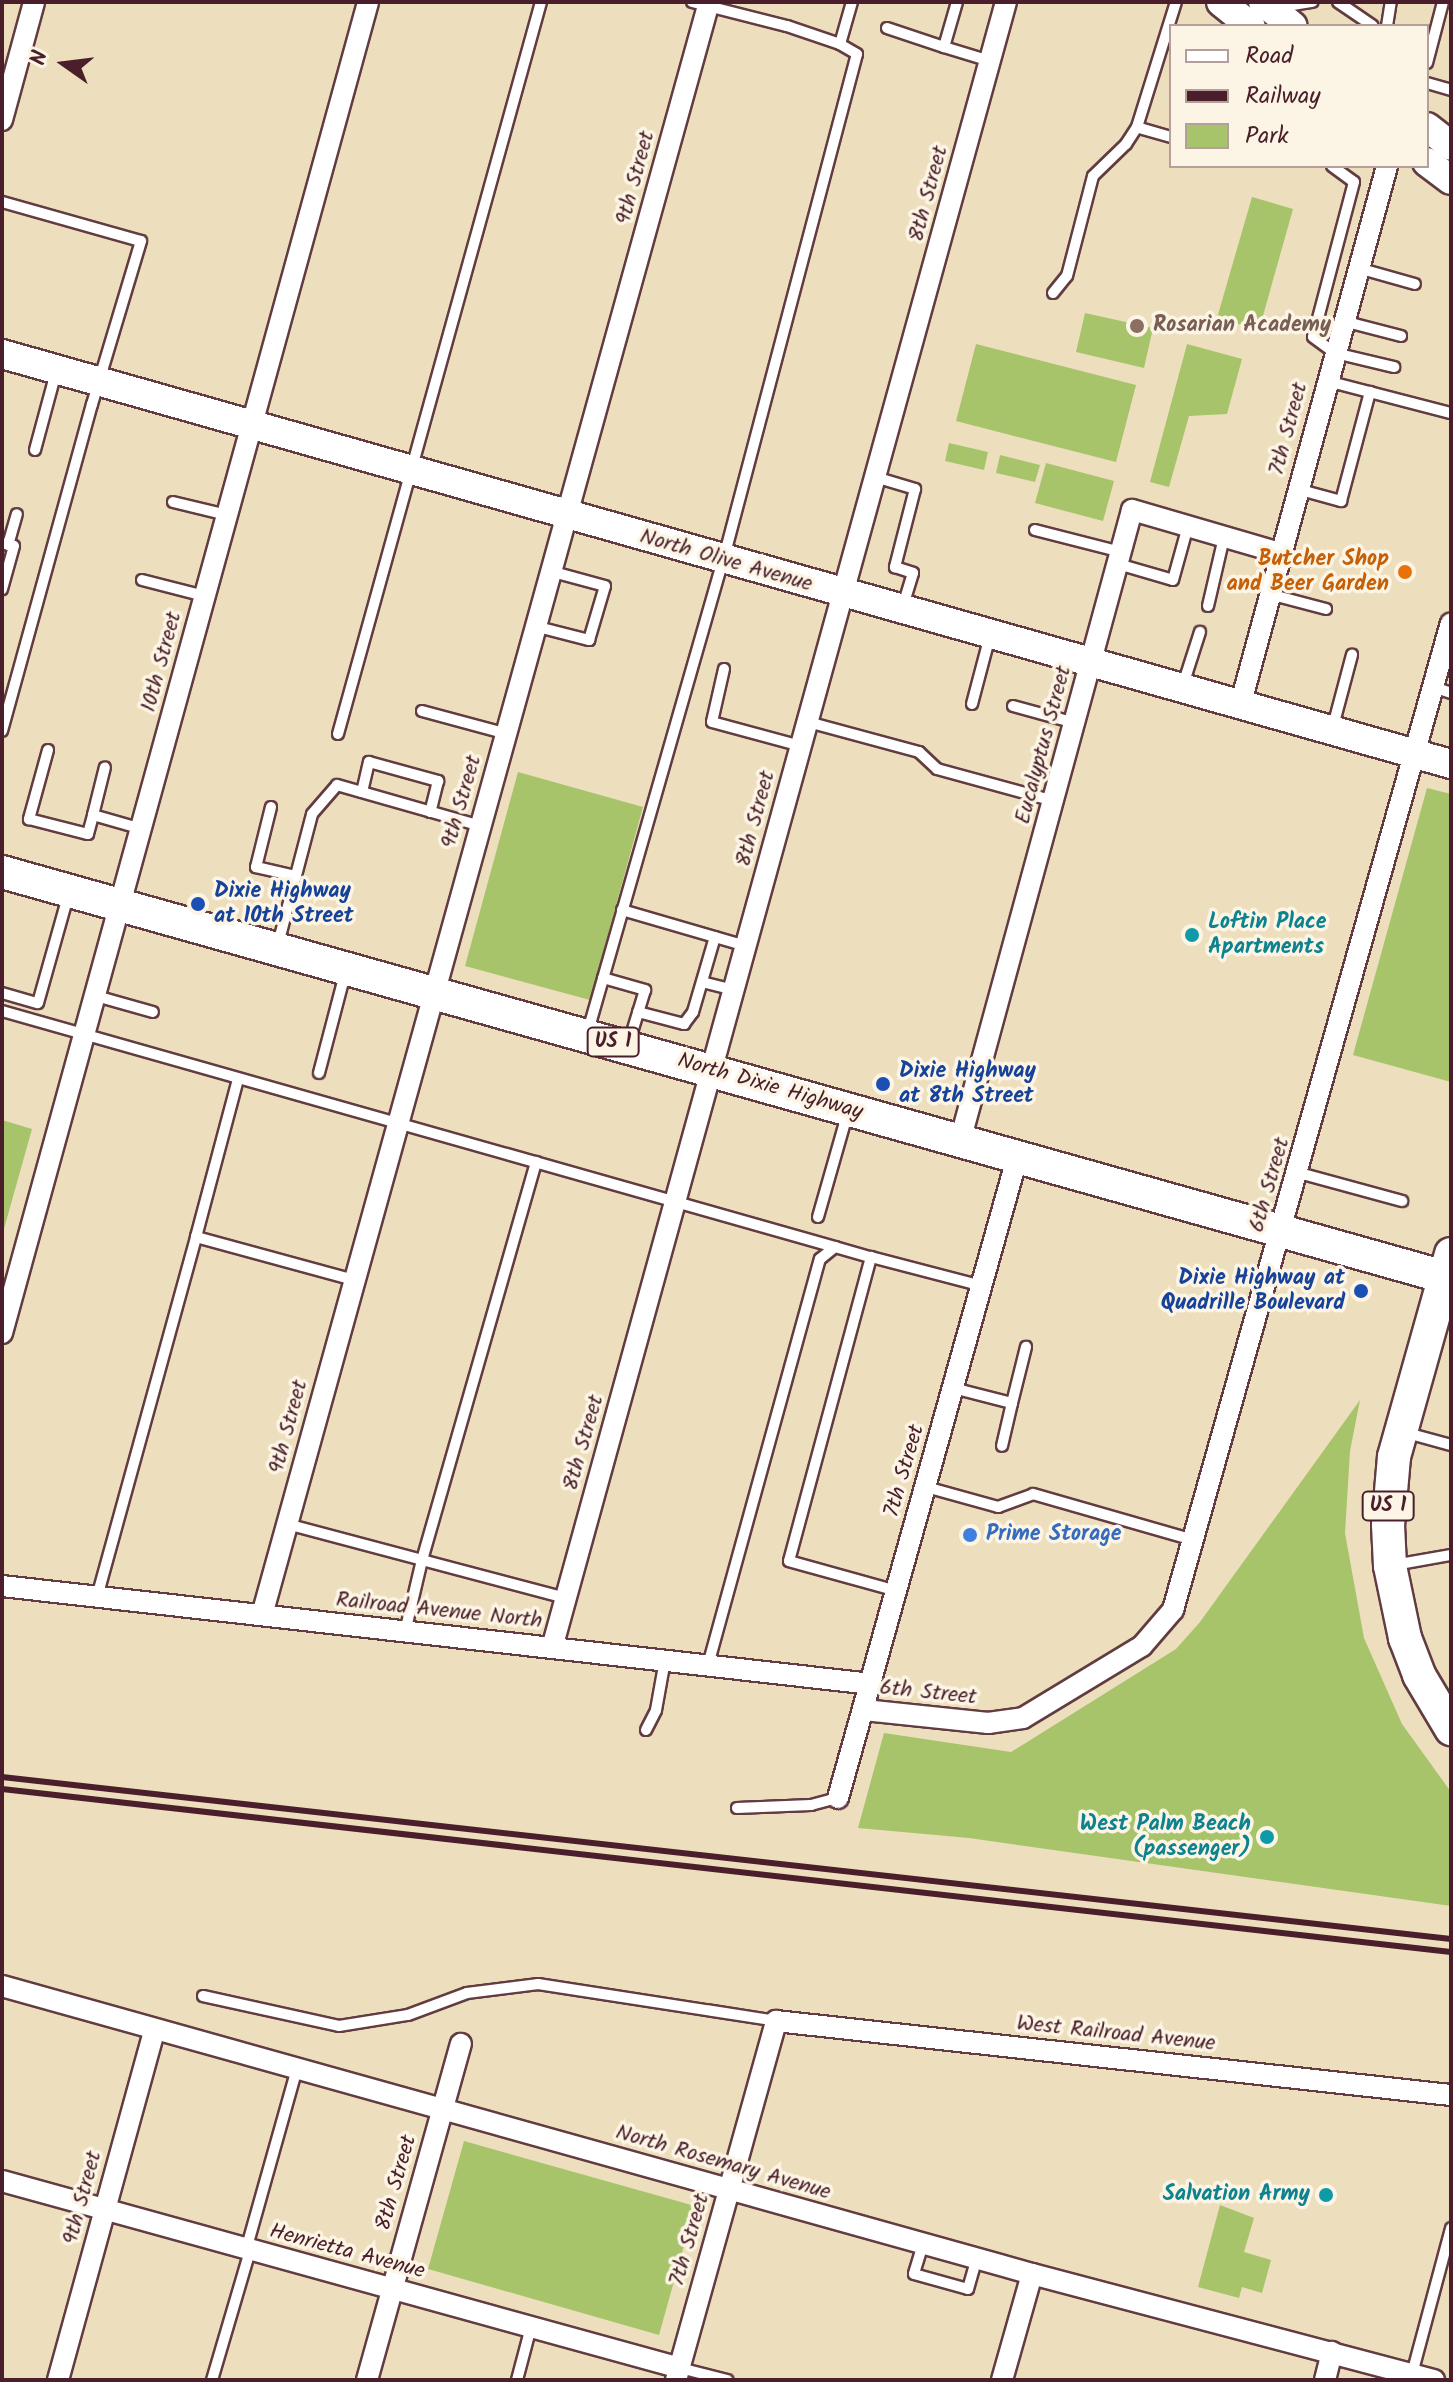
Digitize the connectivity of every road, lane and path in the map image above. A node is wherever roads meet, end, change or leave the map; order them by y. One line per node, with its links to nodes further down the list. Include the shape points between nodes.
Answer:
1 (34, 2): 27 (street)
2 (368, 2): 50 (street, 10th Street)
3 (541, 2): 52 (lane)
4 (852, 2): 21 (lane)
5 (957, 2): 22 (lane)
6 (1006, 2): 24 (street, 8th Street)
7 (1176, 2): 15 (lane)
8 (1221, 2): 14 (street)
9 (1313, 2): 14 (lane)
10 (1338, 2): 18 (lane)
11 (1391, 2): 19 (lane)
12 (1443, 2): 23 (lane)
13 (703, 3): 21 (lane); 58 (street, 9th Street)
14 (1253, 16): 17 (street)
15 (1169, 24)
16 (1169, 24): 28 (lane)
17 (1285, 24)
18 (1370, 24)
19 (1387, 24)
20 (887, 28): 22 (lane)
21 (840, 44): 65 (lane, via 857,54)
22 (944, 47): 24 (lane)
23 (1429, 55)
24 (990, 61): 53 (street, 8th Street)
25 (1429, 84): 26 (lane)
26 (1451, 90)
27 (2, 120)
28 (1137, 127): 30 (lane); 39 (lane, via 1093,176 1067,276)
29 (1429, 129): 31 (street)
30 (1169, 136)
31 (1451, 146)
32 (1429, 164): 35 (street)
33 (1335, 168): 42 (lane, via 1354,182 1313,337)
34 (1386, 168): 37 (street, 7th Street)
35 (1451, 180)
36 (2, 202): 47 (lane, via 141,241)
37 (1358, 268): 38 (lane); 40 (street, 7th Street)
38 (1415, 284)
39 (1053, 293)
40 (1343, 321): 41 (lane); 42 (street, 7th Street)
41 (1401, 336)
42 (1335, 353): 44 (lane); 46 (street, 7th Street)
43 (2, 354): 45 (street, North Olive Avenue)
44 (1394, 367)
45 (56, 370): 47 (street, North Olive Avenue); 51 (lane)
46 (1327, 381): 48 (lane); 54 (street, 7th Street)
47 (100, 382): 50 (street, North Olive Avenue); 90 (lane)
48 (1370, 392): 49 (lane); 54 (lane, via 1341,501)
49 (1451, 413)
50 (251, 425): 52 (street, North Olive Avenue); 57 (street, 10th Street)
51 (35, 450)
52 (411, 471): 58 (street, North Olive Avenue); 92 (lane)
53 (875, 477): 70 (street, 8th Street); 74 (lane, via 915,489 895,567 913,573)
54 (1297, 489): 63 (street, 7th Street)
55 (173, 502): 57 (lane)
56 (17, 514): 62 (lane)
57 (227, 515): 71 (street, 10th Street)
58 (569, 517): 65 (street, North Olive Avenue); 66 (street, 9th Street)
59 (1188, 526): 61 (street, Eucalyptus Street); 64 (street, Eucalyptus Street, via 1132,510); 64 (lane, via 1173,580)
60 (1035, 530): 64 (lane)
61 (1224, 537): 63 (street, Eucalyptus Street); 72 (lane)
62 (5, 544): 68 (lane, via 14,546)
63 (1280, 553): 69 (street, 7th Street)
64 (1120, 558): 80 (street, Eucalyptus Street)
65 (723, 561): 70 (street, North Olive Avenue); 110 (lane)
66 (553, 572): 76 (street, 9th Street); 76 (lane, via 605,586 589,640)
67 (142, 580): 71 (lane)
68 (2, 589)
69 (1269, 594): 73 (lane); 86 (street, 7th Street)
70 (843, 595): 74 (street, North Olive Avenue); 88 (street, 8th Street)
71 (205, 596): 105 (street, 10th Street)
72 (1208, 606)
73 (1326, 609)
74 (902, 611): 78 (street, North Olive Avenue)
75 (1451, 623): 83 (street, 6th Street)
76 (538, 627): 93 (street, 9th Street)
77 (1200, 632): 82 (lane)
78 (990, 636): 80 (street, North Olive Avenue); 84 (lane)
79 (1352, 655): 91 (lane)
80 (1092, 664): 82 (street, North Olive Avenue); 89 (street, Eucalyptus Street)
81 (724, 669): 94 (lane, via 712,722)
82 (1182, 690): 86 (street, North Olive Avenue)
83 (1442, 690): 96 (street, 6th Street)
84 (972, 704)
85 (1013, 706): 89 (lane)
86 (1240, 706): 91 (street, North Olive Avenue)
87 (422, 711): 93 (lane)
88 (808, 722): 94 (street, 8th Street); 100 (lane, via 919,752 937,769)
89 (1075, 723): 100 (street, Eucalyptus Street)
90 (2, 731)
91 (1332, 732): 96 (street, North Olive Avenue)
92 (338, 734)
93 (507, 734): 104 (street, 9th Street)
94 (801, 746): 112 (street, 8th Street)
95 (48, 750): 103 (lane, via 29,819 88,834)
96 (1414, 754): 97 (street, North Olive Avenue); 137 (street, 6th Street)
97 (1451, 764)
98 (105, 767): 103 (lane)
99 (362, 792): 102 (lane); 102 (lane, via 369,762 438,781); 107 (lane, via 337,785 312,814)
100 (1054, 801): 134 (street, Eucalyptus Street)
101 (271, 807): 107 (lane, via 256,867)
102 (430, 812): 104 (lane)
103 (93, 815): 105 (lane)
104 (481, 826): 118 (street, 9th Street)
105 (142, 829): 109 (street, 10th Street)
106 (2, 872): 108 (main road, North Dixie Highway / US 1)
107 (296, 876): 113 (lane)
108 (69, 892): 109 (main road, North Dixie Highway / US 1); 121 (lane)
109 (122, 906): 113 (main road, North Dixie Highway / US 1); 120 (street, 10th Street)
110 (622, 910): 111 (lane); 115 (lane)
111 (715, 937): 112 (lane); 116 (lane)
112 (746, 946): 117 (street, 8th Street)
113 (276, 949): 114 (main road, North Dixie Highway / US 1)
114 (347, 968): 118 (main road, North Dixie Highway / US 1); 130 (lane)
115 (603, 978): 124 (lane, via 645,990); 127 (lane)
116 (702, 982): 117 (lane); 124 (lane, via 684,1024)
117 (734, 990): 129 (street, 8th Street)
118 (433, 992): 127 (main road, North Dixie Highway / US 1); 133 (street, 9th Street)
119 (2, 993): 121 (lane)
120 (96, 996): 123 (lane); 126 (street, 10th Street)
121 (38, 1003): 125 (lane)
122 (2, 1011): 125 (lane)
123 (153, 1012)
124 (638, 1012): 128 (lane)
125 (34, 1020): 126 (lane)
126 (86, 1034): 131 (lane); 148 (street, 10th Street)
127 (587, 1035): 128 (main road, North Dixie Highway / US 1)
128 (628, 1047): 129 (main road, North Dixie Highway / US 1)
129 (712, 1070): 132 (main road, North Dixie Highway / US 1); 138 (street, 8th Street)
130 (319, 1073)
131 (238, 1079): 133 (lane); 142 (lane)
132 (849, 1110): 134 (main road, North Dixie Highway / US 1); 140 (lane)
133 (397, 1123): 136 (lane); 146 (street, 9th Street)
134 (960, 1141): 135 (main road, North Dixie Highway / US 1)
135 (1017, 1158): 141 (main road, North Dixie Highway / US 1); 147 (street, 7th Street)
136 (536, 1162): 138 (lane); 159 (lane)
137 (1299, 1173): 139 (lane); 141 (street, 6th Street)
138 (676, 1201): 143 (lane); 164 (street, 8th Street)
139 (1402, 1201)
140 (818, 1217)
141 (1282, 1233): 145 (main road, North Dixie Highway / US 1); 157 (street, 6th Street)
142 (196, 1237): 146 (lane); 163 (lane)
143 (835, 1247): 144 (lane); 169 (lane, via 820,1259)
144 (871, 1257): 147 (lane); 162 (lane, via 789,1561)
145 (1449, 1272): 152 (main road, US 1)
146 (354, 1280): 156 (street, 9th Street)
147 (982, 1286): 150 (street, 7th Street)
148 (2, 1333)
149 (1026, 1347): 151 (lane)
150 (953, 1388): 151 (lane); 155 (street, 7th Street)
151 (1012, 1403): 154 (lane)
152 (1401, 1432): 153 (lane); 160 (main road, US 1, via 1389,1492)
153 (1451, 1445)
154 (1002, 1446)
155 (926, 1487): 157 (lane, via 998,1507 1033,1494); 162 (street, 7th Street)
156 (287, 1524): 159 (lane); 165 (street, 9th Street)
157 (1193, 1540): 171 (street, 6th Street, via 1173,1610 1142,1646 1023,1718 988,1723)
158 (1451, 1555): 160 (lane)
159 (422, 1560): 164 (lane); 166 (lane)
160 (1390, 1566): 172 (main road, US 1, via 1405,1638 1419,1675)
161 (2, 1586): 163 (street, Railroad Avenue North)
162 (897, 1591): 170 (street, 7th Street)
163 (97, 1597): 165 (street, Railroad Avenue North)
164 (566, 1598): 167 (street, 8th Street)
165 (262, 1615): 166 (street, Railroad Avenue North)
166 (405, 1634): 167 (street, Railroad Avenue North)
167 (552, 1648): 168 (street, Railroad Avenue North)
168 (665, 1660): 169 (street, Railroad Avenue North); 173 (lane, via 656,1710)
169 (708, 1665): 170 (street, Railroad Avenue North)
170 (871, 1684): 171 (street, 7th Street)
171 (864, 1710): 174 (street, 7th Street)
172 (1451, 1729)
173 (646, 1730)
174 (838, 1798): 175 (lane, via 811,1805)
175 (737, 1808)
176 (2, 1986): 179 (street, North Rosemary Avenue)
177 (203, 1996): 178 (lane, via 339,2026 408,2015 467,1993 538,1984)
178 (776, 2021): 182 (street, West Railroad Avenue); 185 (street, 7th Street)
179 (155, 2029): 181 (street, North Rosemary Avenue); 186 (street, 9th Street)
180 (461, 2044): 183 (street, 8th Street)
181 (297, 2068): 183 (street, North Rosemary Avenue); 189 (lane)
182 (1451, 2095)
183 (443, 2109): 185 (street, North Rosemary Avenue); 192 (street, 8th Street)
184 (2, 2181): 186 (street, Henrietta Avenue)
185 (729, 2190): 188 (street, North Rosemary Avenue); 195 (street, 7th Street)
186 (104, 2210): 189 (street, Henrietta Avenue); 197 (street, 9th Street)
187 (1451, 2228): 196 (lane)
188 (923, 2244): 190 (street, North Rosemary Avenue); 190 (lane, via 914,2274 968,2289)
189 (248, 2250): 192 (street, Henrietta Avenue); 198 (lane)
190 (977, 2258): 191 (street, North Rosemary Avenue)
191 (1032, 2274): 194 (street, North Rosemary Avenue); 202 (street)
192 (392, 2290): 193 (street, Henrietta Avenue); 199 (street, 8th Street)
193 (531, 2327): 195 (street, Henrietta Avenue); 200 (lane)
194 (1332, 2352): 196 (street, North Rosemary Avenue); 203 (street)
195 (678, 2374): 201 (lane)
196 (1412, 2374): 204 (street, North Rosemary Avenue)
197 (58, 2380)
198 (212, 2380)
199 (367, 2380)
200 (517, 2380)
201 (727, 2380)
202 (1002, 2380)
203 (1325, 2380)
204 (1434, 2380)

